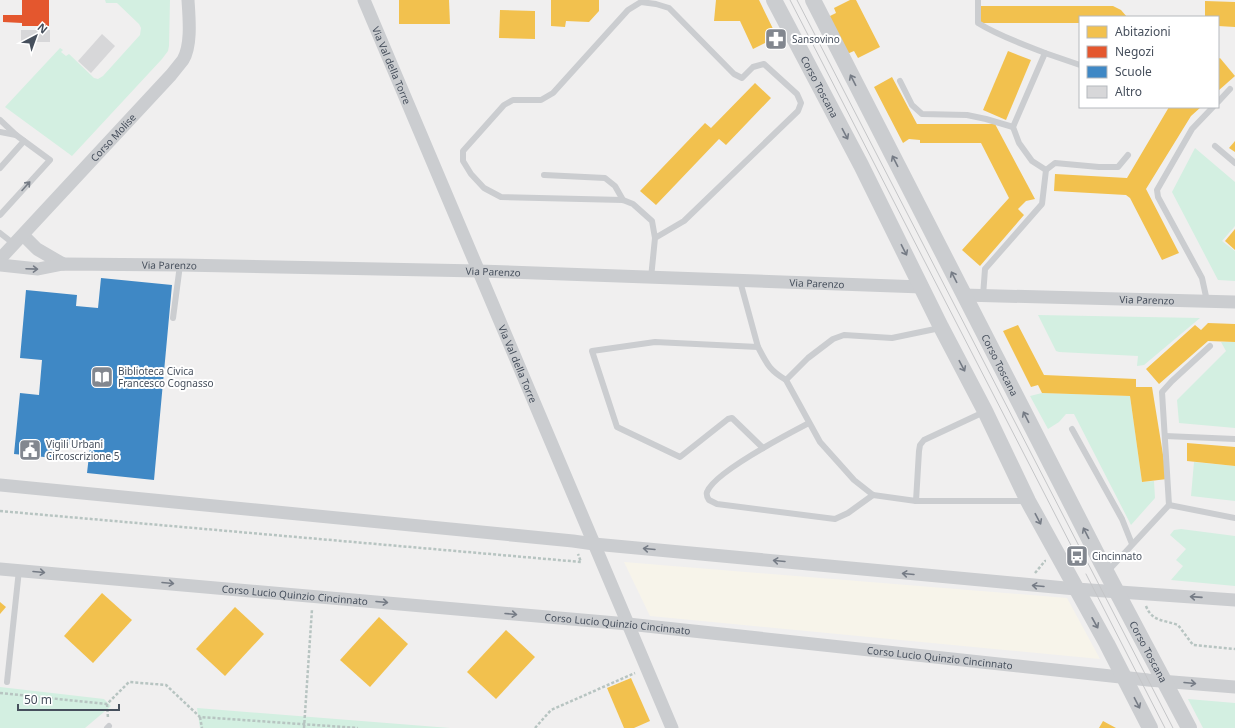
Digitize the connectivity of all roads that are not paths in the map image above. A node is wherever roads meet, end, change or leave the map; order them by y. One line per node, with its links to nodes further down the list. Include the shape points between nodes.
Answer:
1 (188, 0): 27 (street, Corso Molise, via 188,41 183,59)
2 (364, 0): 32 (street, Via Val della Torre)
3 (774, 0): 35 (street, Corso Toscana, one-way to 35)
4 (813, 0): 36 (street, Corso Toscana, one-way to 4)
5 (978, 0): 6 (lane, via 978,23 1020,44)
6 (1045, 53): 7 (lane); 13 (lane)
7 (1079, 65)
8 (900, 81): 13 (lane, via 912,105 922,114 967,115)
9 (1230, 89): 10 (lane)
10 (1219, 101)
11 (1212, 108): 38 (lane, via 1192,129 1157,190 1158,197 1202,278)
12 (0, 120): 15 (lane)
13 (1013, 127): 21 (lane, via 1019,143 1032,161)
14 (0, 132): 15 (lane)
15 (16, 135): 16 (lane)
16 (24, 141): 20 (lane); 24 (lane, one-way to 16, via 50,160)
17 (1215, 146): 19 (lane)
18 (1128, 155): 21 (lane, via 1118,167 1056,163)
19 (1235, 163)
20 (0, 168)
21 (1046, 170): 37 (lane, via 1042,204 985,269)
22 (544, 175): 23 (lane, via 605,178 615,186)
23 (623, 200): 26 (lane, via 633,204 652,221); 26 (lane, via 501,197 484,188 471,174 463,161 463,150 504,105 513,100 541,100 553,93 628,10 641,2 669,8 734,74 742,78 753,67 764,64 797,94 802,103 798,111 684,221)
24 (0, 215)
25 (0, 233): 27 (lane)
26 (655, 238): 33 (lane)
27 (18, 239): 28 (street, Corso Molise); 29 (street, Via Parenzo)
28 (0, 259)
29 (63, 264): 30 (street, Via Parenzo, one-way to 29, via 38,269); 31 (street, Via Parenzo)
30 (0, 265)
31 (180, 265): 32 (street, Via Parenzo); 40 (lane)
32 (479, 271): 33 (street, Via Parenzo); 57 (street, Via Val della Torre)
33 (651, 278): 34 (street, Via Parenzo)
34 (740, 281): 35 (street, Via Parenzo); 43 (lane)
35 (922, 287): 41 (street, Corso Toscana)
36 (963, 295): 37 (street, Via Parenzo); 61 (street, Corso Toscana, one-way to 36)
37 (983, 296): 38 (street, Via Parenzo)
38 (1207, 301): 39 (street, Via Parenzo)
39 (1235, 302)
40 (173, 318)
41 (941, 327): 44 (lane, via 892,338 844,335 833,339 808,358); 45 (street, Corso Toscana, one-way to 45)
42 (1210, 346): 48 (lane, via 1162,392)
43 (758, 347): 44 (lane, via 773,372); 50 (lane, via 655,342 592,351 616,427 680,457 732,418)
44 (786, 380): 46 (lane)
45 (985, 411): 53 (street, Corso Toscana); 54 (lane, via 924,440 920,445)
46 (809, 423): 50 (lane); 52 (lane, via 820,442 854,480)
47 (1072, 429): 58 (lane, via 1122,519)
48 (1165, 436): 49 (lane); 55 (lane)
49 (1235, 440)
50 (763, 448): 52 (lane, via 714,481 707,491 709,500 717,504 835,519)
51 (0, 485): 57 (street)
52 (873, 495): 54 (lane)
53 (1028, 500): 54 (lane); 62 (street, Corso Toscana, one-way to 62)
54 (916, 501)
55 (1168, 504): 56 (lane); 58 (lane)
56 (1235, 518)
57 (594, 544): 62 (street, one-way to 57); 65 (street, Via Val della Torre)
58 (1132, 544): 61 (lane)
59 (0, 569): 60 (street, Corso Lucio Quinzio Cincinnato)
60 (19, 570): 65 (street, Corso Lucio Quinzio Cincinnato, one-way to 65); 68 (lane)
61 (1107, 572): 63 (street, Corso Toscana)
62 (1076, 589): 63 (street); 66 (street, Corso Toscana, one-way to 66)
63 (1118, 592): 64 (street, one-way to 63); 67 (street, Corso Toscana)
64 (1235, 600)
65 (628, 624): 66 (street, Corso Lucio Quinzio Cincinnato); 70 (street, Via Val della Torre)
66 (1124, 677): 67 (street, Corso Lucio Quinzio Cincinnato); 71 (street, Corso Toscana, one-way to 71)
67 (1165, 681): 69 (street, Corso Lucio Quinzio Cincinnato, one-way to 69); 72 (street, Corso Toscana)
68 (7, 682)
69 (1235, 687)
70 (672, 728)
71 (1150, 728)
72 (1189, 728)

